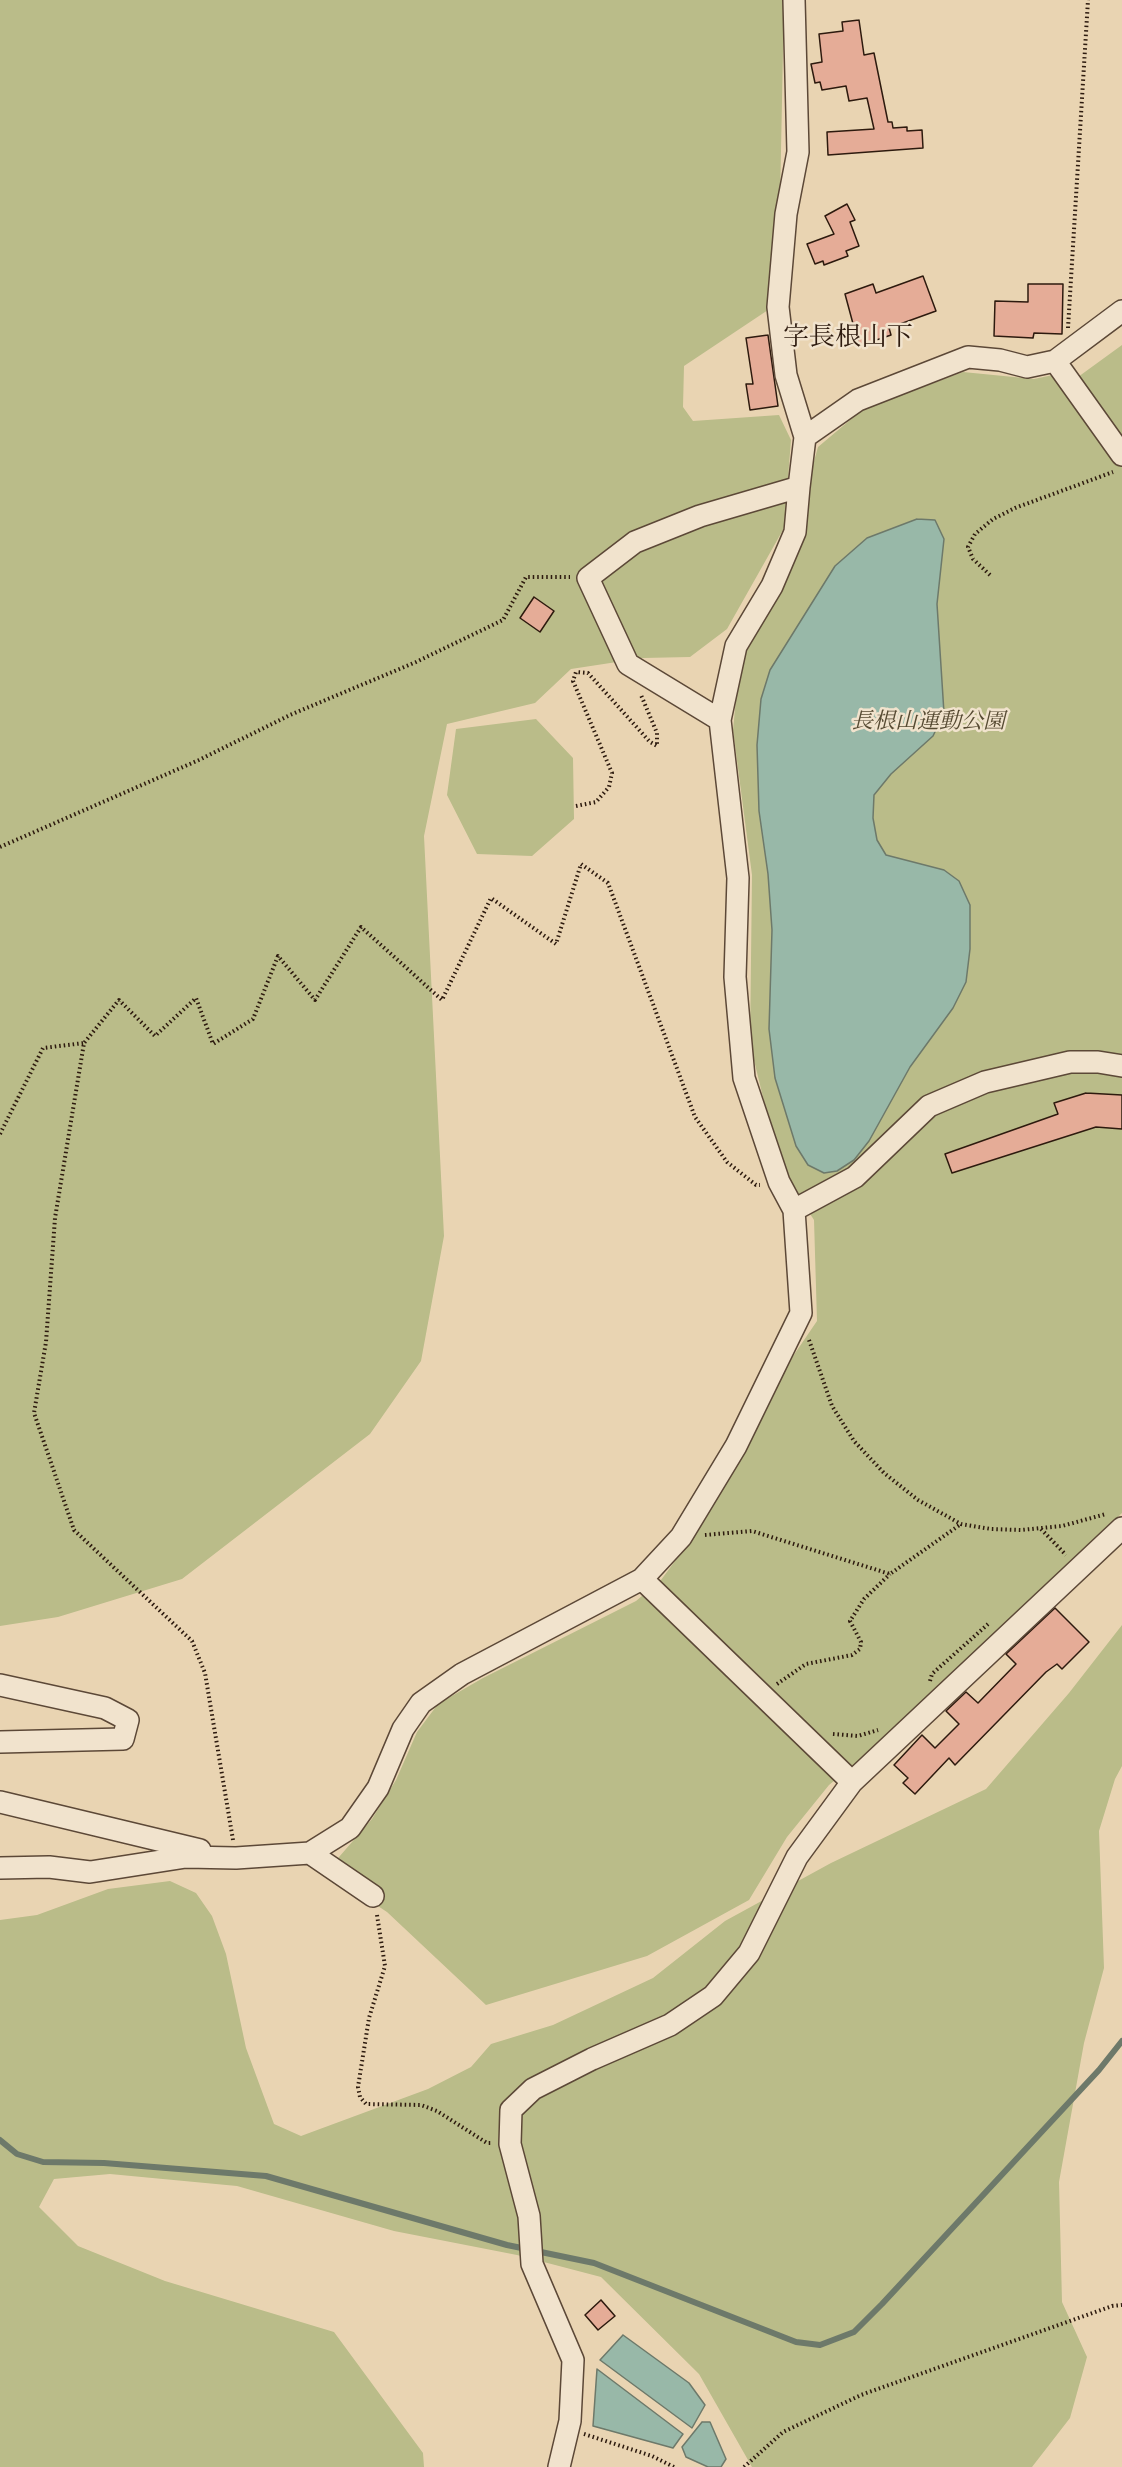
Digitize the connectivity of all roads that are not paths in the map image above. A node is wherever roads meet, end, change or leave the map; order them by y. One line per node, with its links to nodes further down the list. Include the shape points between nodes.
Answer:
1 (794, 0): 4 (street, via 798,152 786,214 778,307 786,375)
2 (1122, 311): 3 (street)
3 (1061, 357): 4 (street, via 1027,367 968,357 858,400); 5 (street)
4 (805, 437): 6 (street)
5 (1122, 455)
6 (799, 487): 7 (street, via 795,532 772,586 736,646); 7 (street, via 700,516 635,542 588,578 628,664)
7 (720, 720): 9 (street, via 738,878 735,977 744,1078 778,1182)
8 (1122, 1066): 9 (street, via 1070,1062 985,1082 929,1106 855,1177)
9 (794, 1210): 11 (street, via 801,1313 736,1446 681,1537)
10 (1114, 1524): 14 (street, via 1087,1558)
11 (642, 1578): 14 (street); 16 (street, via 462,1674 421,1703 403,1729 378,1788 350,1828)
12 (0, 1685): 13 (street, via 105,1708 128,1720 123,1739)
13 (0, 1742)
14 (852, 1782): 20 (street, via 797,1857 749,1953 714,1996 670,2025 533,2089 511,2110 510,2144 529,2216 532,2255 573,2360 573,2395)
15 (0, 1802): 17 (street)
16 (310, 1853): 17 (street); 19 (street)
17 (236, 1858): 18 (street, via 186,1857 90,1872 49,1867)
18 (0, 1868)
19 (373, 1896)
20 (559, 2467)

